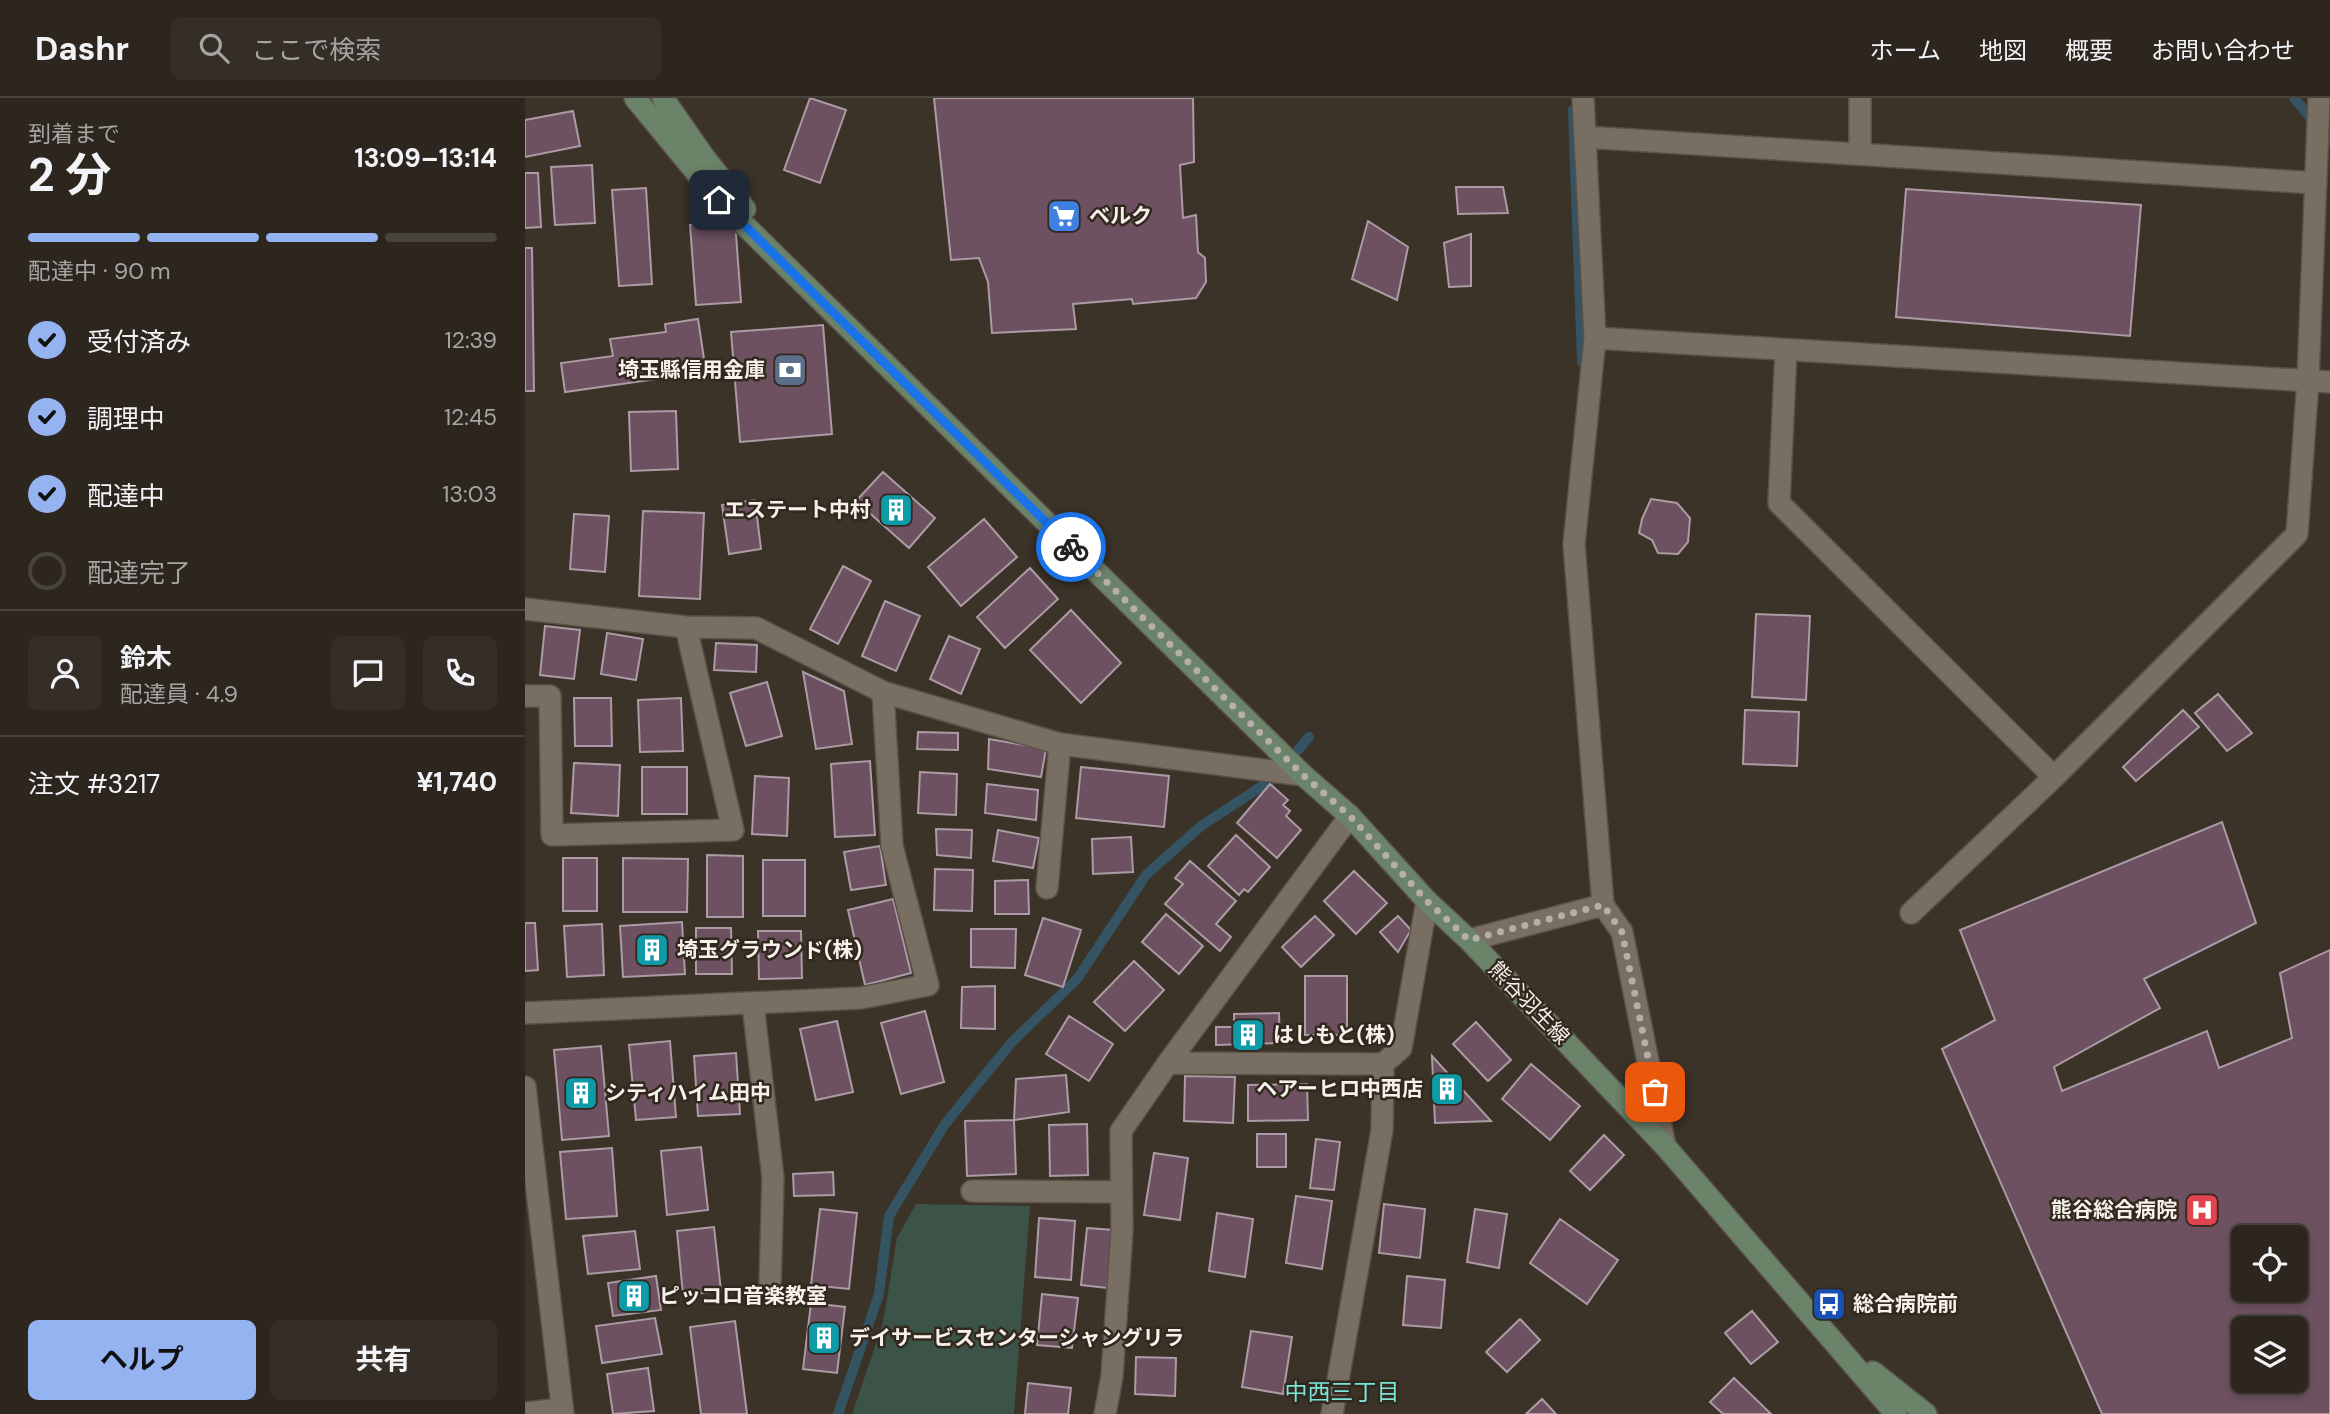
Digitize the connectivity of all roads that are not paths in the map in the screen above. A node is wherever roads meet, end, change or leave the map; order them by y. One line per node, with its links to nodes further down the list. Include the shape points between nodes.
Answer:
1 (635, 98): 11 (main road, 熊谷羽生線, via 719,200)
2 (663, 98): 11 (main road, 熊谷羽生線, via 737,199)
3 (1583, 98): 6 (street)
4 (1860, 98): 7 (street)
5 (2319, 98): 8 (street)
6 (1585, 137): 7 (street); 9 (street)
7 (1860, 154): 8 (street)
8 (2316, 183): 12 (street)
9 (1595, 338): 10 (street); 24 (street, via 1574,544)
10 (1786, 350): 12 (street); 20 (street, via 1779,503)
11 (878, 356): 19 (main road, 熊谷羽生線)
12 (2308, 380): 13 (street); 20 (street, via 2297,534)
13 (2330, 382)
14 (525, 608): 15 (street)
15 (686, 627): 16 (street, via 756,628); 17 (street, via 733,830 552,835 550,696)
16 (883, 692): 18 (street); 27 (street, via 892,846 928,985 861,998)
17 (525, 696)
18 (1060, 744): 19 (street); 22 (street)
19 (1303, 775): 21 (main road, 熊谷羽生線)
20 (2054, 777): 25 (street)
21 (1350, 816): 23 (main road, 熊谷羽生線); 29 (street)
22 (1047, 888)
23 (1427, 901): 26 (main road, 熊谷羽生線); 30 (street, via 1401,1048)
24 (1603, 905): 26 (street); 32 (street, via 1622,932)
25 (1911, 913)
26 (1469, 940): 32 (main road, 熊谷羽生線)
27 (754, 1004): 28 (street); 36 (street, via 773,1178)
28 (525, 1013)
29 (1168, 1063): 30 (street); 34 (street, via 1121,1131)
30 (1383, 1064): 40 (street, via 1382,1130)
31 (525, 1087): 37 (street)
32 (1665, 1146): 35 (main road, 熊谷羽生線)
33 (972, 1191): 34 (street)
34 (1121, 1192): 39 (street, via 1114,1349)
35 (1780, 1279): 41 (main road, 熊谷羽生線); 42 (main road, 熊谷羽生線, via 1870,1369)
36 (770, 1286)
37 (563, 1411): 38 (street)
38 (525, 1413)
39 (1105, 1414)
40 (1332, 1414)
41 (1896, 1414)
42 (1926, 1414)

